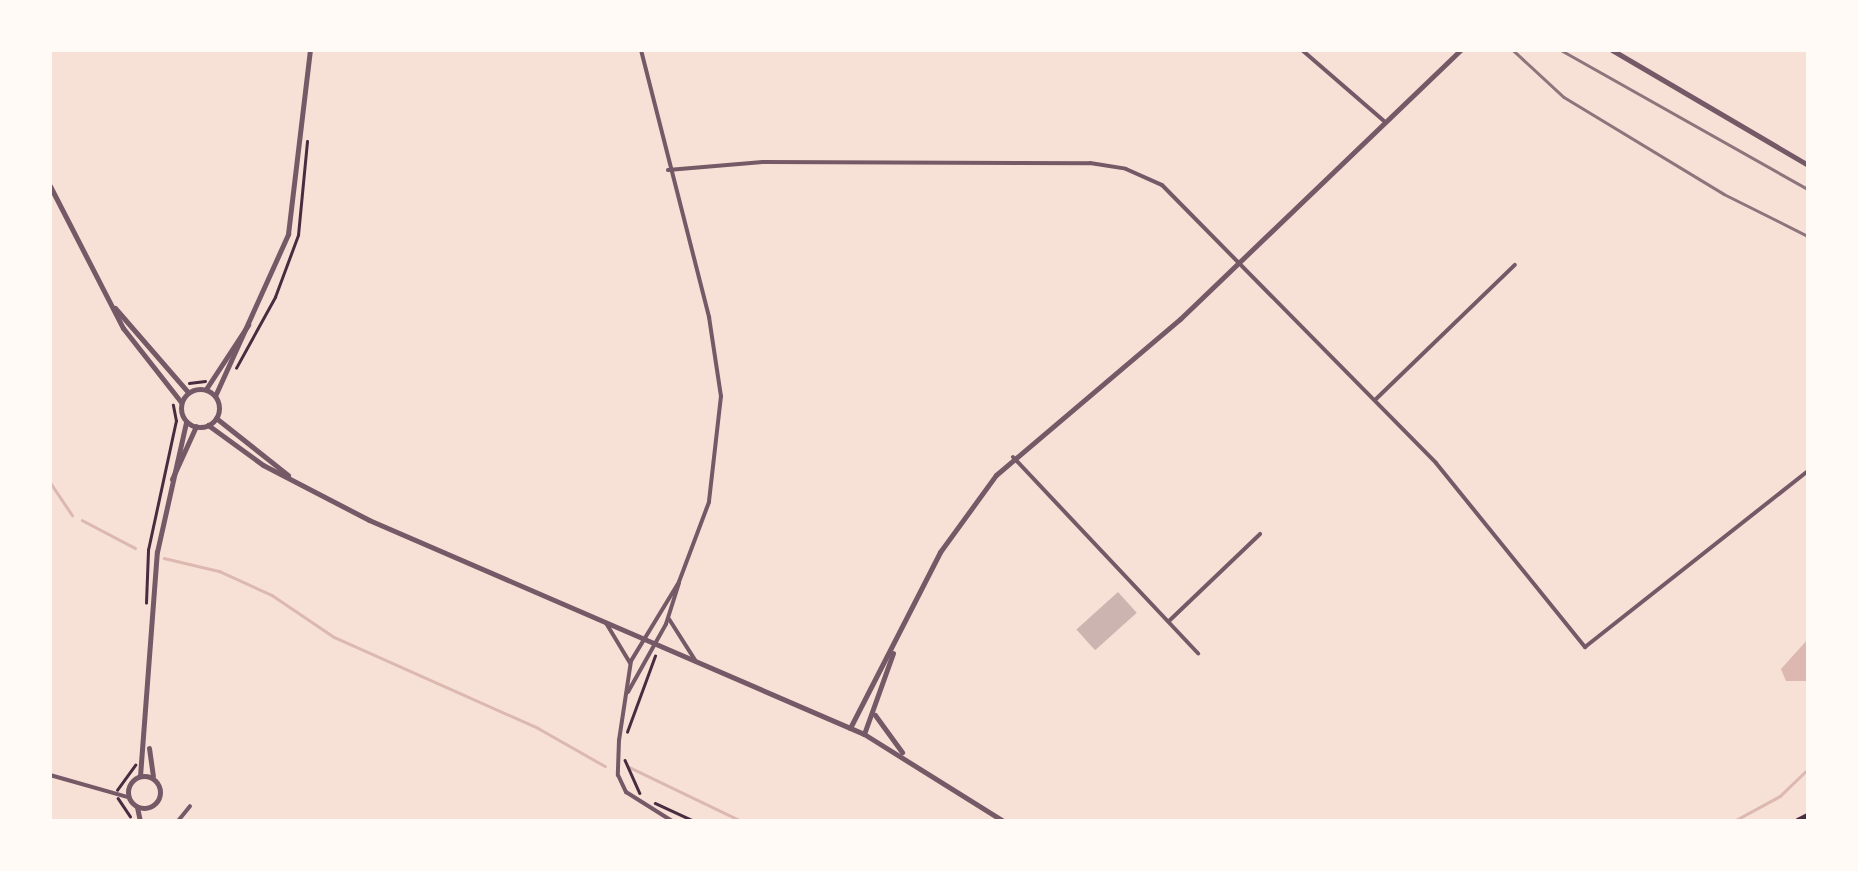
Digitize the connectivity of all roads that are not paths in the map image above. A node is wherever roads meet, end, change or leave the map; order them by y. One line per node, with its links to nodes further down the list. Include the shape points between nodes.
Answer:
1 (310, 50): 13 (street, via 288,234)
2 (641, 50): 8 (street)
3 (1302, 50): 6 (street)
4 (1461, 50): 6 (street)
5 (1612, 50): 7 (street)
6 (1385, 122): 10 (street)
7 (1808, 166)
8 (668, 170): 10 (street, via 779,162 1108,165 1162,185); 28 (street, via 709,317 721,396 709,502)
9 (50, 186): 12 (street)
10 (1242, 262): 17 (street); 23 (street)
11 (1515, 265): 17 (street)
12 (112, 305): 15 (street); 18 (street)
13 (253, 320): 14 (street); 16 (street)
14 (206, 389): 15 (street); 16 (street)
15 (188, 392): 18 (street)
16 (215, 396): 19 (street)
17 (1376, 399): 24 (street, via 1584,646)
18 (178, 402): 20 (street)
19 (216, 418): 21 (street); 25 (street)
20 (186, 422): 22 (street); 26 (street)
21 (208, 425): 22 (street); 25 (street)
22 (196, 426): 26 (street)
23 (1012, 457): 30 (street); 33 (street, via 940,552)
24 (1808, 470)
25 (299, 484): 31 (street)
26 (166, 496): 40 (street)
27 (1260, 534): 30 (street)
28 (679, 582): 29 (street); 32 (street)
29 (668, 619): 34 (street); 36 (street)
30 (1169, 622): 35 (street)
31 (606, 623): 32 (street); 37 (street)
32 (642, 638): 34 (street); 37 (street)
33 (896, 642): 39 (street); 41 (street)
34 (655, 644): 36 (street); 38 (street)
35 (1198, 653)
36 (695, 660): 41 (street)
37 (630, 664): 38 (street)
38 (626, 696): 56 (street, via 617,759 621,784 633,800)
39 (874, 715): 42 (street); 43 (street)
40 (148, 725): 45 (street); 46 (street)
41 (850, 728): 42 (street)
42 (864, 734): 43 (street)
43 (906, 756): 57 (street)
44 (50, 776): 48 (street)
45 (140, 776): 46 (street); 47 (street)
46 (153, 778): 52 (street, via 160,794)
47 (129, 785): 48 (street); 49 (street)
48 (117, 790): 49 (street)
49 (128, 797): 51 (street)
50 (190, 806): 55 (street)
51 (138, 807): 52 (street); 54 (street)
52 (148, 808): 54 (street)
53 (1808, 816): 58 (main road)
54 (140, 821)
55 (178, 821)
56 (672, 821)
57 (1003, 821)
58 (1798, 821)

